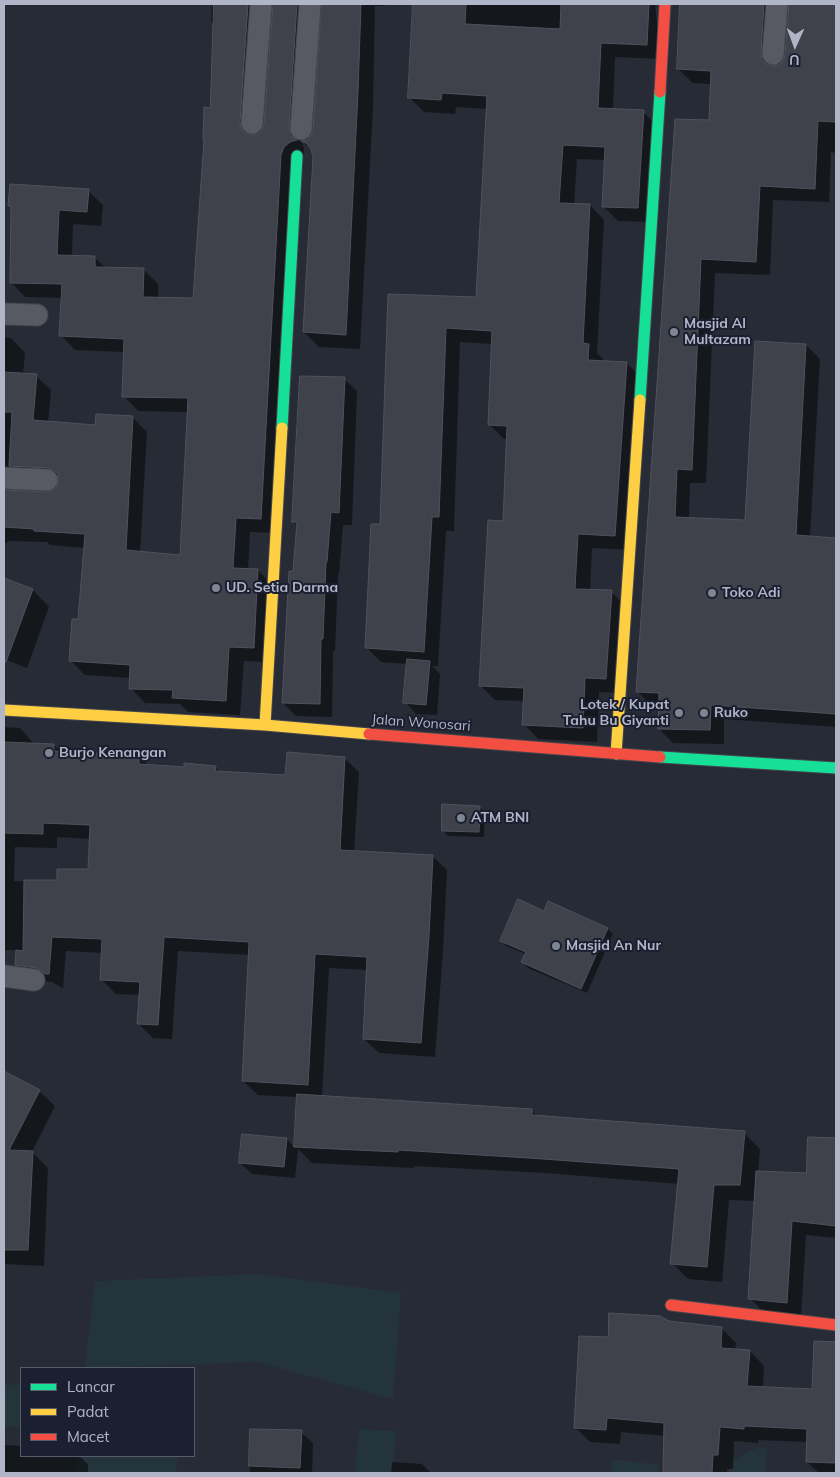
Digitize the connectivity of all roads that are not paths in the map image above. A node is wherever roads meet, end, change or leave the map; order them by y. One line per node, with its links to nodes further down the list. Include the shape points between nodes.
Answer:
1 (261, 4): 6 (street)
2 (310, 4): 7 (street)
3 (665, 4): 15 (street)
4 (777, 4): 5 (street)
5 (774, 54)
6 (252, 124)
7 (301, 129)
8 (297, 156): 14 (street)
9 (4, 314): 10 (street)
10 (37, 316)
11 (4, 478): 12 (street)
12 (47, 480)
13 (4, 710): 14 (street, Jalan Wonosari)
14 (265, 725): 15 (street, Jalan Wonosari)
15 (616, 754): 16 (street, Jalan Wonosari)
16 (836, 768)
17 (4, 979): 18 (street)
18 (34, 980)
19 (670, 1305): 20 (street)
20 (836, 1325)

